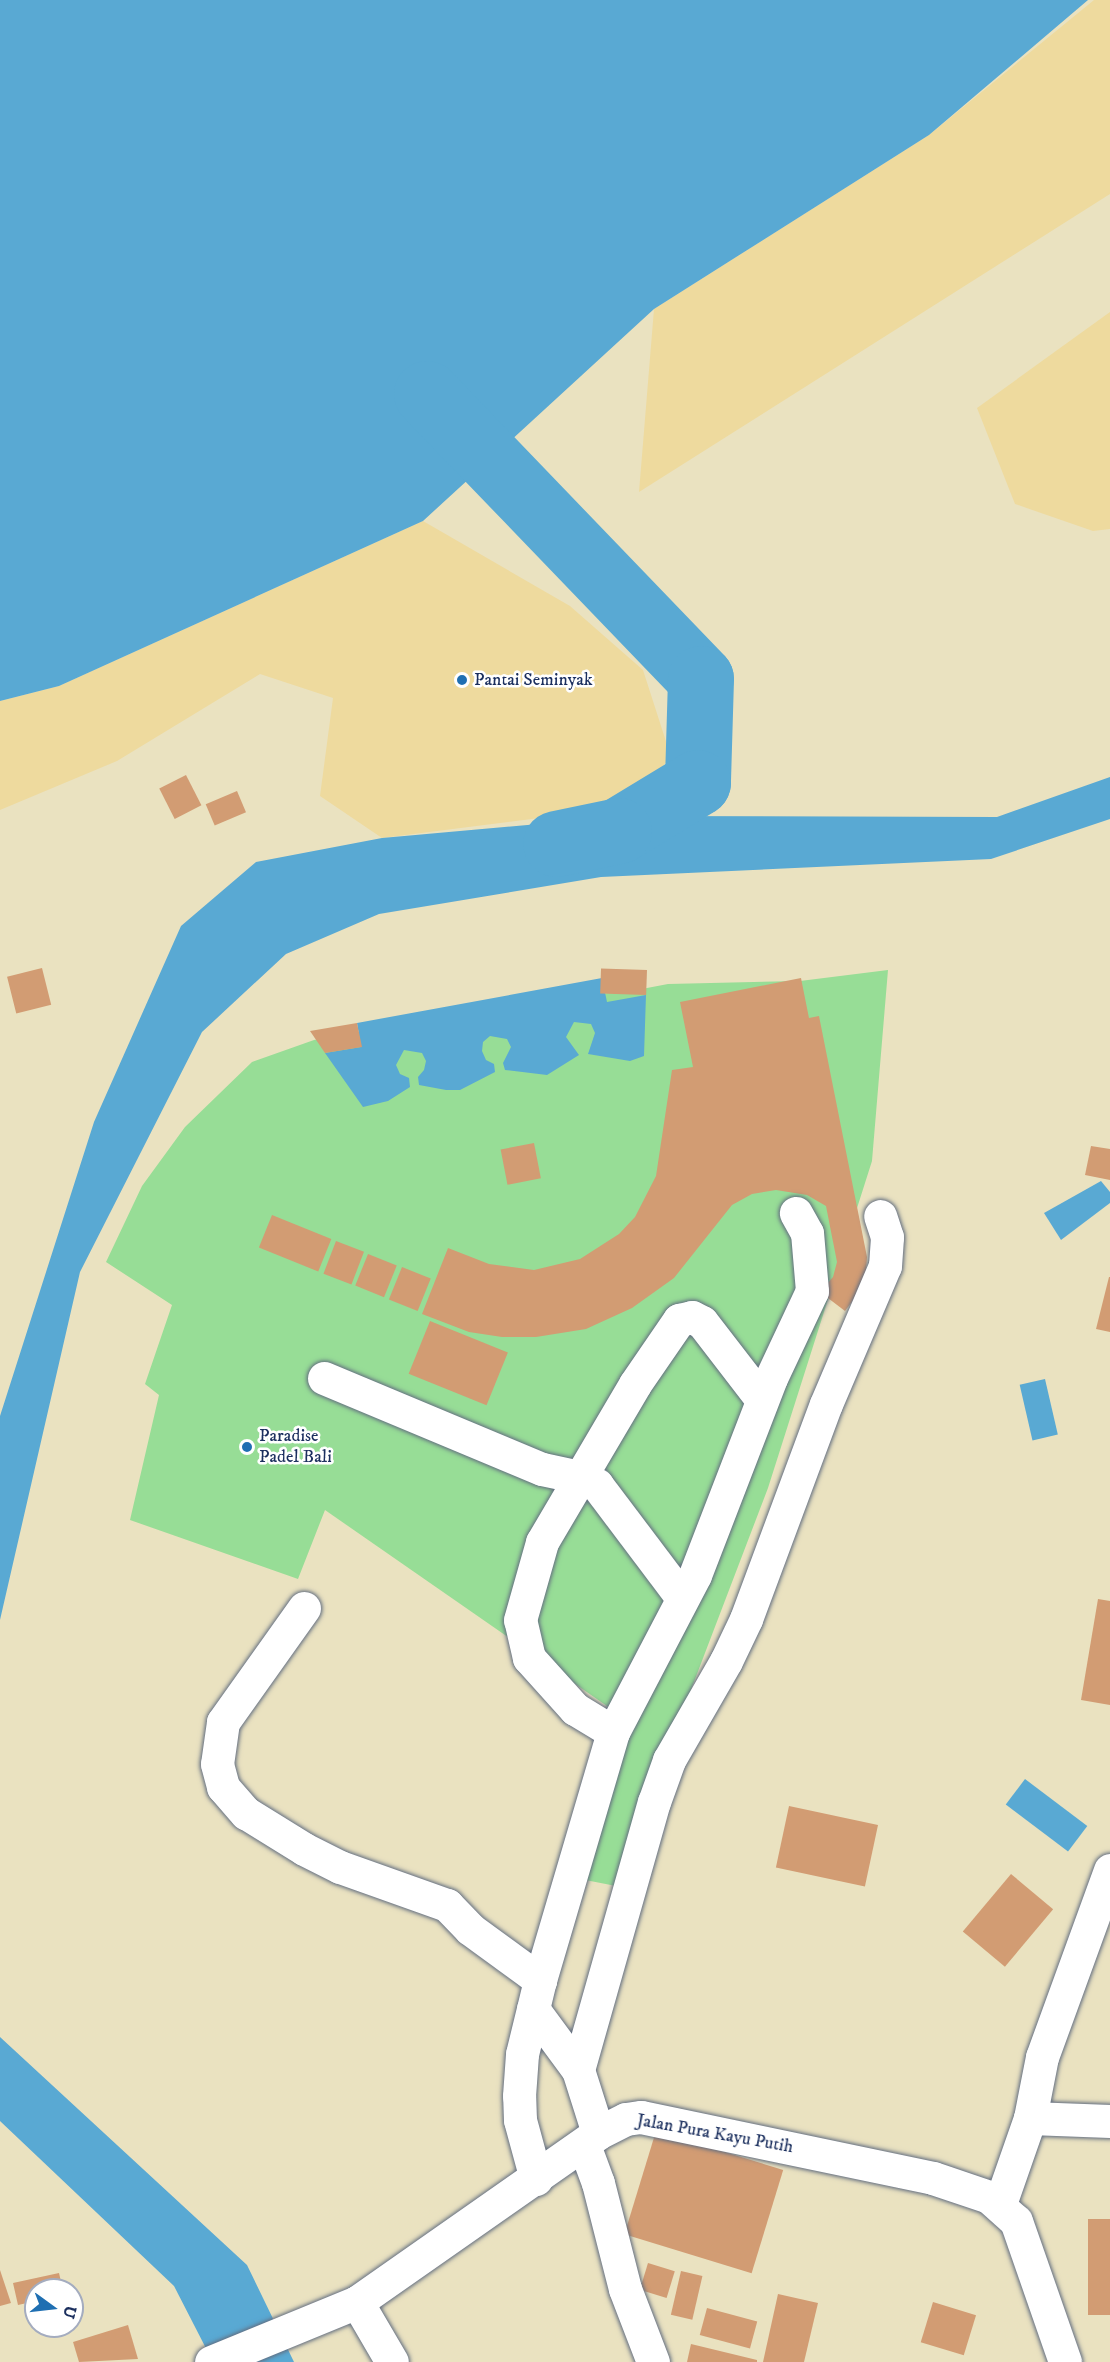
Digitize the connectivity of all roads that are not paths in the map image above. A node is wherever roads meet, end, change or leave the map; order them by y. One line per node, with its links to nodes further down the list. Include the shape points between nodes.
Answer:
1 (796, 1213): 4 (street, via 807,1233 812,1291)
2 (880, 1216): 11 (street, via 887,1237 885,1266 826,1404 746,1620 669,1760)
3 (324, 1378): 5 (street, via 542,1469)
4 (762, 1400): 5 (street, via 702,1322 692,1317 680,1320 635,1384); 6 (street, via 711,1536)
5 (580, 1477): 6 (street, via 606,1494); 8 (street, via 542,1542 520,1620 529,1658 549,1684 574,1709)
6 (682, 1598): 8 (street)
7 (304, 1608): 10 (street, via 223,1722 217,1764 223,1787 246,1813 304,1849 340,1867 447,1905)
8 (613, 1732): 10 (street)
9 (1110, 1870): 12 (street, via 1042,2057)
10 (536, 1994): 11 (street); 15 (street, via 522,2054 519,2096 520,2120)
11 (578, 2070): 14 (street)
12 (1030, 2118): 13 (street); 16 (street)
13 (1110, 2121)
14 (591, 2139): 15 (street, Jalan Pura Kayu Putih); 16 (street, Jalan Pura Kayu Putih, via 626,2119 641,2117 933,2178); 20 (street, via 625,2289)
15 (536, 2179): 17 (street, Jalan Pura Kayu Putih)
16 (1000, 2204): 21 (street, via 1016,2221)
17 (357, 2302): 18 (street, Jalan Pura Kayu Putih); 19 (street)
18 (211, 2362)
19 (392, 2362)
20 (653, 2362)
21 (1065, 2362)

